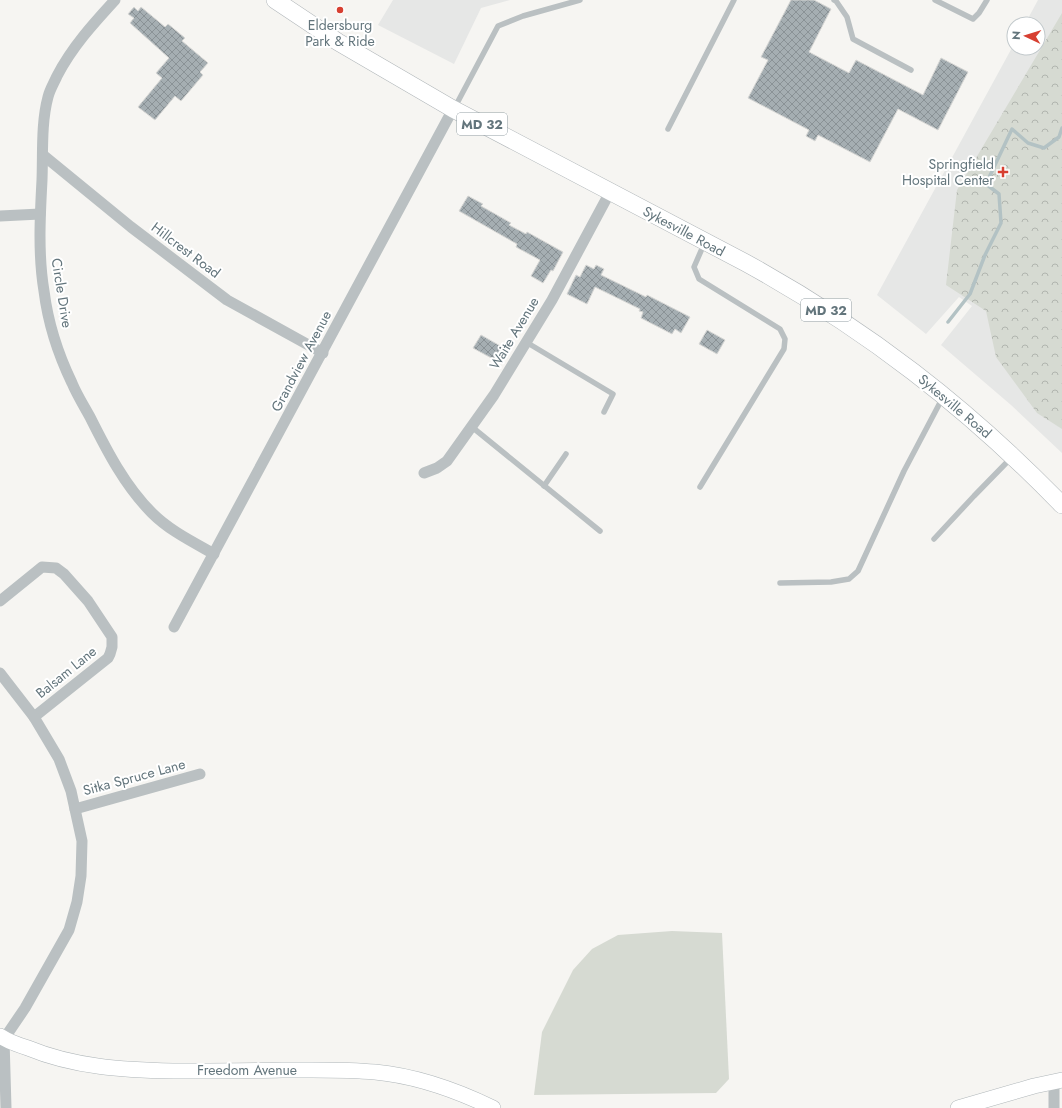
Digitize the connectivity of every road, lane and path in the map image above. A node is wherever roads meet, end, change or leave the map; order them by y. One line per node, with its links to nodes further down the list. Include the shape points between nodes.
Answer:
1 (115, 0): 11 (street, Circle Drive, via 77,44 52,87 48,96)
2 (275, 0): 9 (main road, Sykesville Road / MD 32, via 362,57)
3 (580, 0): 9 (lane, via 498,26)
4 (734, 0): 10 (lane)
5 (834, 0): 8 (lane, via 847,17 853,39)
6 (935, 0): 7 (lane, via 973,19)
7 (987, 0)
8 (911, 70)
9 (454, 110): 12 (main road, Sykesville Road / MD 32); 17 (street, Grandview Avenue)
10 (668, 129)
11 (42, 155): 13 (street, Circle Drive); 17 (street, Hillcrest Road, via 227,300)
12 (610, 192): 15 (main road, Sykesville Road / MD 32); 16 (street, Waite Avenue, via 552,300)
13 (40, 214): 14 (street); 29 (street, Circle Drive, via 40,263 48,314 53,336 71,382 109,455 140,499 162,522)
14 (0, 216)
15 (705, 242): 18 (main road, Sykesville Road / MD 32, via 777,280 848,324); 25 (lane, via 694,267 699,279 780,328 785,339 784,349)
16 (526, 342): 19 (lane, via 613,394); 20 (street, Waite Avenue)
17 (323, 353): 29 (street, Grandview Avenue)
18 (944, 395): 22 (main road, Sykesville Road / MD 32); 30 (lane, via 904,471 858,571 849,579 831,582)
19 (604, 412)
20 (472, 427): 23 (street, Waite Avenue, via 447,461); 24 (lane)
21 (566, 454): 24 (lane)
22 (1013, 456): 26 (main road, Sykesville Road / MD 32); 28 (lane)
23 (424, 473)
24 (544, 486): 27 (lane)
25 (700, 487)
26 (1062, 505)
27 (600, 531)
28 (934, 539)
29 (214, 554): 32 (street, Grandview Avenue)
30 (780, 583)
31 (0, 601): 34 (street, Balsam Lane, via 42,567 56,568 88,601 112,637 108,658)
32 (174, 626)
33 (0, 674): 34 (street)
34 (34, 717): 36 (street, via 59,759)
35 (200, 774): 36 (street, Sitka Spruce Lane)
36 (75, 809): 37 (street, via 82,841 81,876 69,930 25,1008)
37 (2, 1038): 39 (street); 40 (street, Freedom Avenue, via 44,1055 114,1069 333,1070 381,1073 428,1082)
38 (1058, 1081): 41 (street); 42 (street)
39 (6, 1108)
40 (493, 1108)
41 (958, 1108)
42 (1054, 1108)

